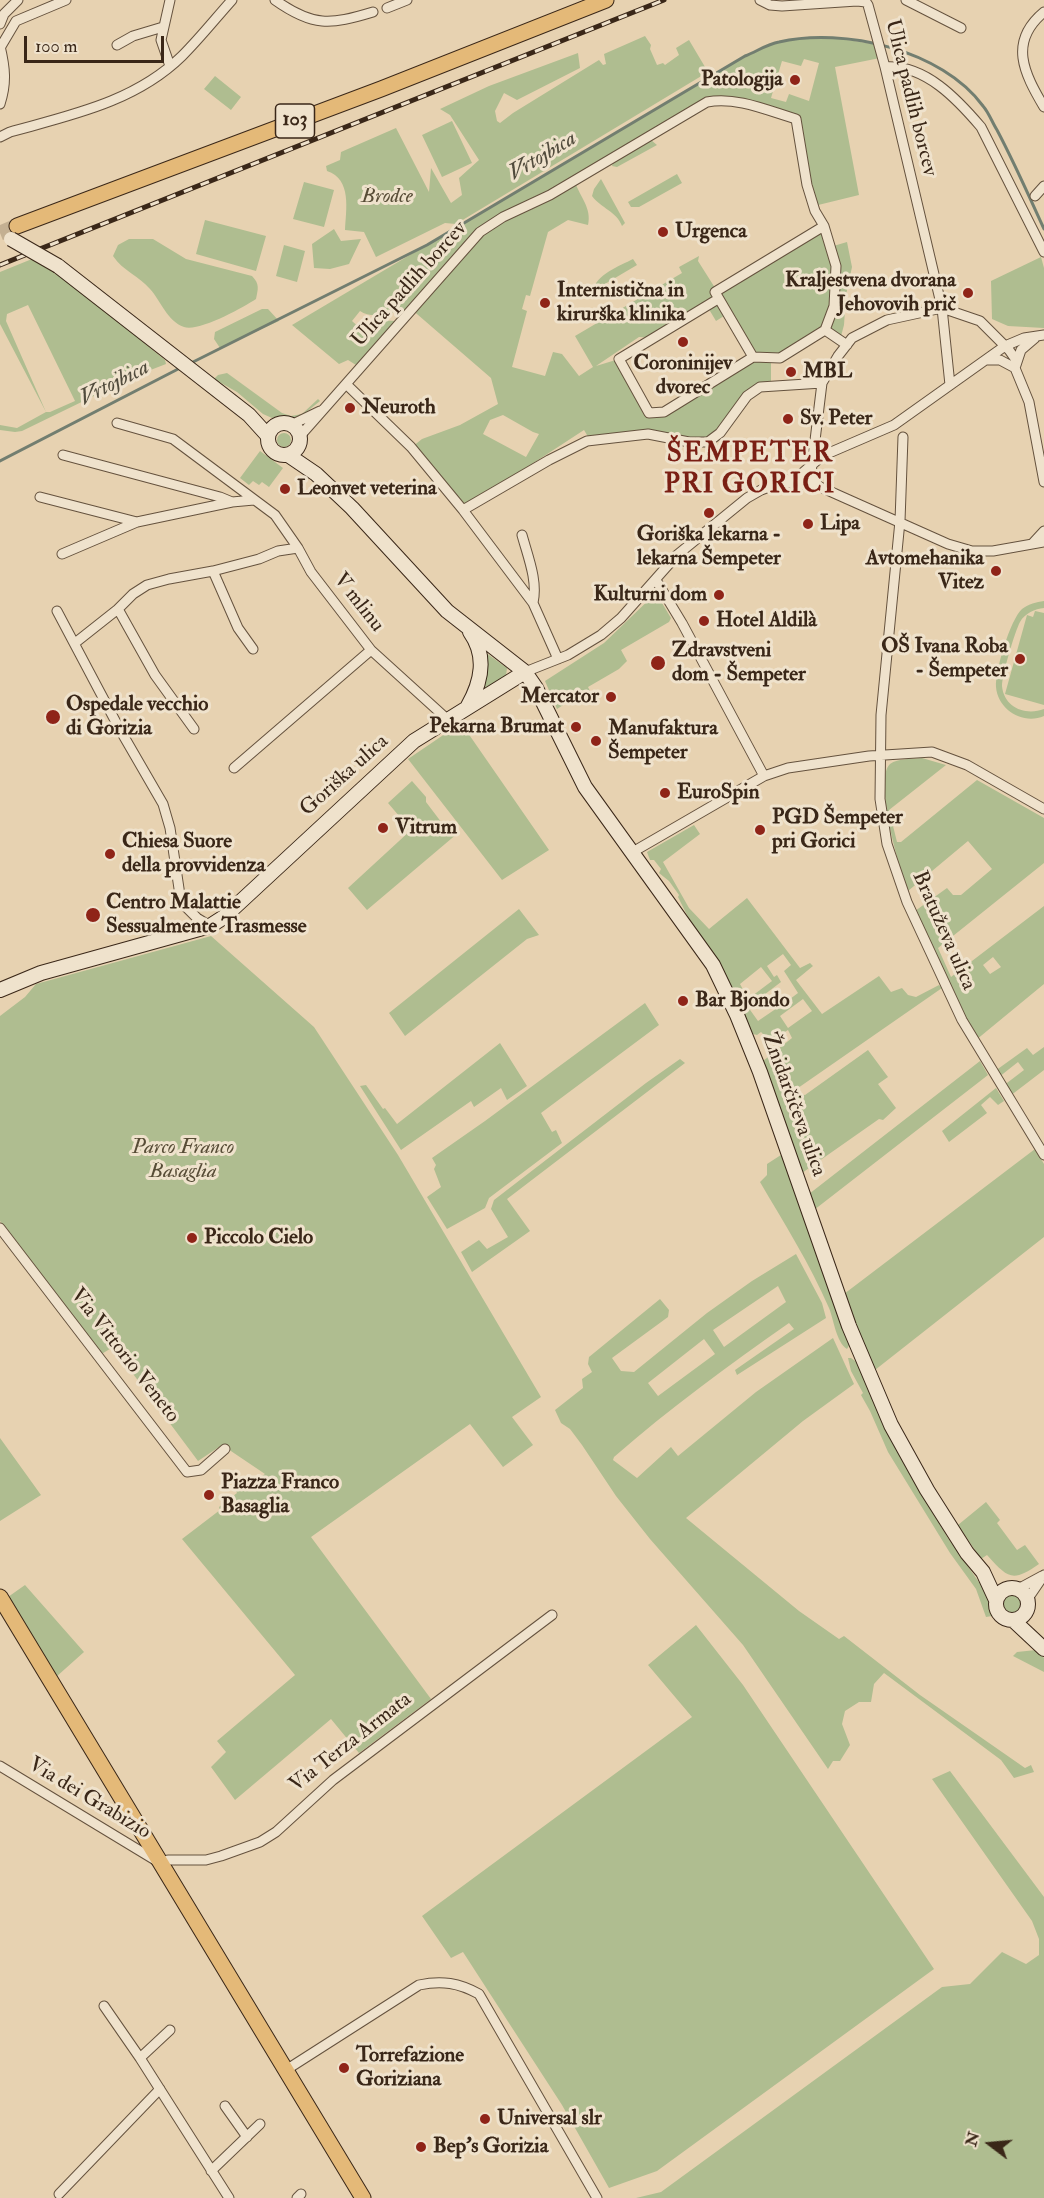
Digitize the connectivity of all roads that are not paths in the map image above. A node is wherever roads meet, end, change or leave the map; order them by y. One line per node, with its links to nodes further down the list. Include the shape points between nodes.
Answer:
1 (18, 0): 14 (street)
2 (66, 0): 18 (street, via 16,21)
3 (170, 0): 15 (street)
4 (232, 0): 20 (street)
5 (275, 0): 12 (street, via 295,14 316,21 346,20)
6 (407, 0): 11 (street)
7 (606, 0): 27 (main road, 103)
8 (760, 0): 10 (street, Ulica padlih borcev, via 782,6)
9 (906, 0): 16 (street)
10 (867, 1): 19 (street, Ulica padlih borcev)
11 (387, 8)
12 (373, 12)
13 (1044, 12): 22 (street, via 1029,27 1022,61)
14 (0, 24)
15 (163, 27): 17 (street); 20 (street, via 161,40)
16 (961, 28)
17 (117, 45)
18 (0, 47): 21 (street, via 6,71)
19 (884, 62): 28 (street, via 925,77 967,110 981,127); 30 (street, Ulica padlih borcev)
20 (170, 66): 23 (street, via 143,86 97,107)
21 (0, 104)
22 (1044, 107)
23 (0, 137)
24 (1044, 186): 25 (street)
25 (1035, 196)
26 (824, 226): 29 (street, via 715,292); 31 (street, via 836,266 834,306); 39 (street, Ulica padlih borcev, via 807,185 796,119 746,104 707,102 550,195 480,231)
27 (10, 234): 43 (street, bridge, via 58,266)
28 (1044, 252)
29 (718, 299): 35 (street); 35 (street, via 619,358 649,413 664,412)
30 (942, 308): 33 (street, via 980,321); 34 (street, via 887,320 852,338); 40 (street, Ulica padlih borcev)
31 (825, 330): 34 (street); 35 (street, via 780,358)
32 (1041, 335): 33 (street); 37 (street, via 1023,347)
33 (1005, 346): 36 (street); 37 (street)
34 (845, 347): 38 (street)
35 (753, 357)
36 (986, 360): 37 (street); 40 (street)
37 (1016, 364): 46 (street)
38 (822, 383): 48 (street); 55 (street, via 760,387 747,396 720,433 708,442 648,434 587,441)
39 (346, 384): 41 (street, Ulica padlih borcev); 55 (street, via 411,447)
40 (950, 385): 48 (street, via 894,425)
41 (322, 410): 45 (street, Ulica padlih borcev); 45 (street, Ulica padlih borcev)
42 (117, 423): 53 (street, V mlinu, via 173,438)
43 (272, 430): 45 (street, via 283,423); 45 (street, Žnidarčičeva ulica, via 271,449 278,455)
44 (903, 437): 56 (street, Bratuževa ulica)
45 (294, 441): 69 (street, Žnidarčičeva ulica, via 316,474)
46 (1040, 444): 49 (street)
47 (63, 455): 54 (street)
48 (814, 463): 50 (street, via 799,476); 51 (street, via 811,473)
49 (1044, 482)
50 (779, 484): 51 (street); 65 (street, via 739,504 677,555)
51 (818, 486): 56 (street)
52 (40, 496): 57 (street)
53 (254, 500): 54 (street); 62 (street, V mlinu, via 275,515)
54 (232, 502): 57 (street)
55 (463, 510): 66 (street)
56 (900, 521): 61 (street, via 972,551); 78 (street, Bratuževa ulica)
57 (137, 522): 63 (street)
58 (1044, 531): 61 (street)
59 (522, 536): 66 (street, via 533,579)
60 (1044, 542): 61 (street)
61 (1032, 544)
62 (298, 548): 64 (street); 72 (street, V mlinu, via 311,572)
63 (62, 554)
64 (213, 571): 67 (street, via 147,585); 71 (street, via 234,620)
65 (656, 580): 73 (street, via 601,635); 80 (street)
66 (532, 603): 73 (street)
67 (118, 609): 70 (street); 77 (street, via 155,675)
68 (57, 611): 70 (street)
69 (467, 628): 74 (street, Žnidarčičeva ulica); 75 (street, via 478,643 482,671)
70 (75, 643): 83 (street, via 163,804 181,902)
71 (253, 649)
72 (371, 650): 76 (street, V mlinu); 79 (street)
73 (558, 659): 74 (street)
74 (525, 672): 75 (street, Goriška ulica); 82 (street, Žnidarčičeva ulica, via 585,787)
75 (467, 708): 76 (street, Goriška ulica)
76 (447, 719): 83 (street, Goriška ulica, via 414,741 224,917)
77 (194, 729)
78 (880, 755): 80 (street, via 788,768); 81 (street, via 932,752 967,765); 85 (street, Bratuževa ulica, via 880,798 887,844 907,902 962,1020)
79 (234, 768)
80 (764, 776): 82 (street)
81 (1044, 809)
82 (631, 853): 88 (street, Žnidarčičeva ulica, via 713,965 760,1072 849,1326 891,1425 927,1490)
83 (207, 926): 84 (street, via 41,973)
84 (0, 990)
85 (1044, 1155)
86 (0, 1228): 87 (street, Via Vittorio Veneto, via 187,1472 201,1470)
87 (225, 1449)
88 (983, 1572): 90 (street, Žnidarčičeva ulica); 92 (street, Žnidarčičeva ulica)
89 (1044, 1575): 90 (street); 93 (street)
90 (1013, 1589): 92 (street, via 1000,1593); 93 (street, Žnidarčičeva ulica, via 1025,1596)
91 (0, 1597): 98 (main road)
92 (996, 1600): 95 (street, Žnidarčičeva ulica, via 1000,1615)
93 (1027, 1606): 95 (street, via 1022,1617); 96 (street, Žnidarčičeva ulica)
94 (552, 1615): 98 (street, Via Terza Armata, via 333,1780 276,1832 221,1856)
95 (1013, 1620): 96 (street, Žnidarčičeva ulica)
96 (1041, 1646)
97 (0, 1766): 98 (street, Via dei Grabizio)
98 (160, 1863): 102 (main road)
99 (104, 2006): 101 (street)
100 (170, 2030): 101 (street)
101 (140, 2058): 103 (street)
102 (286, 2070): 110 (main road); 111 (street, via 419,1985 463,1985 479,1994)
103 (160, 2089): 107 (street); 108 (street)
104 (225, 2106): 106 (street)
105 (260, 2124): 106 (street)
106 (247, 2137): 107 (street)
107 (211, 2171): 109 (street)
108 (59, 2193)
109 (229, 2198)
110 (363, 2198)
111 (597, 2198)

